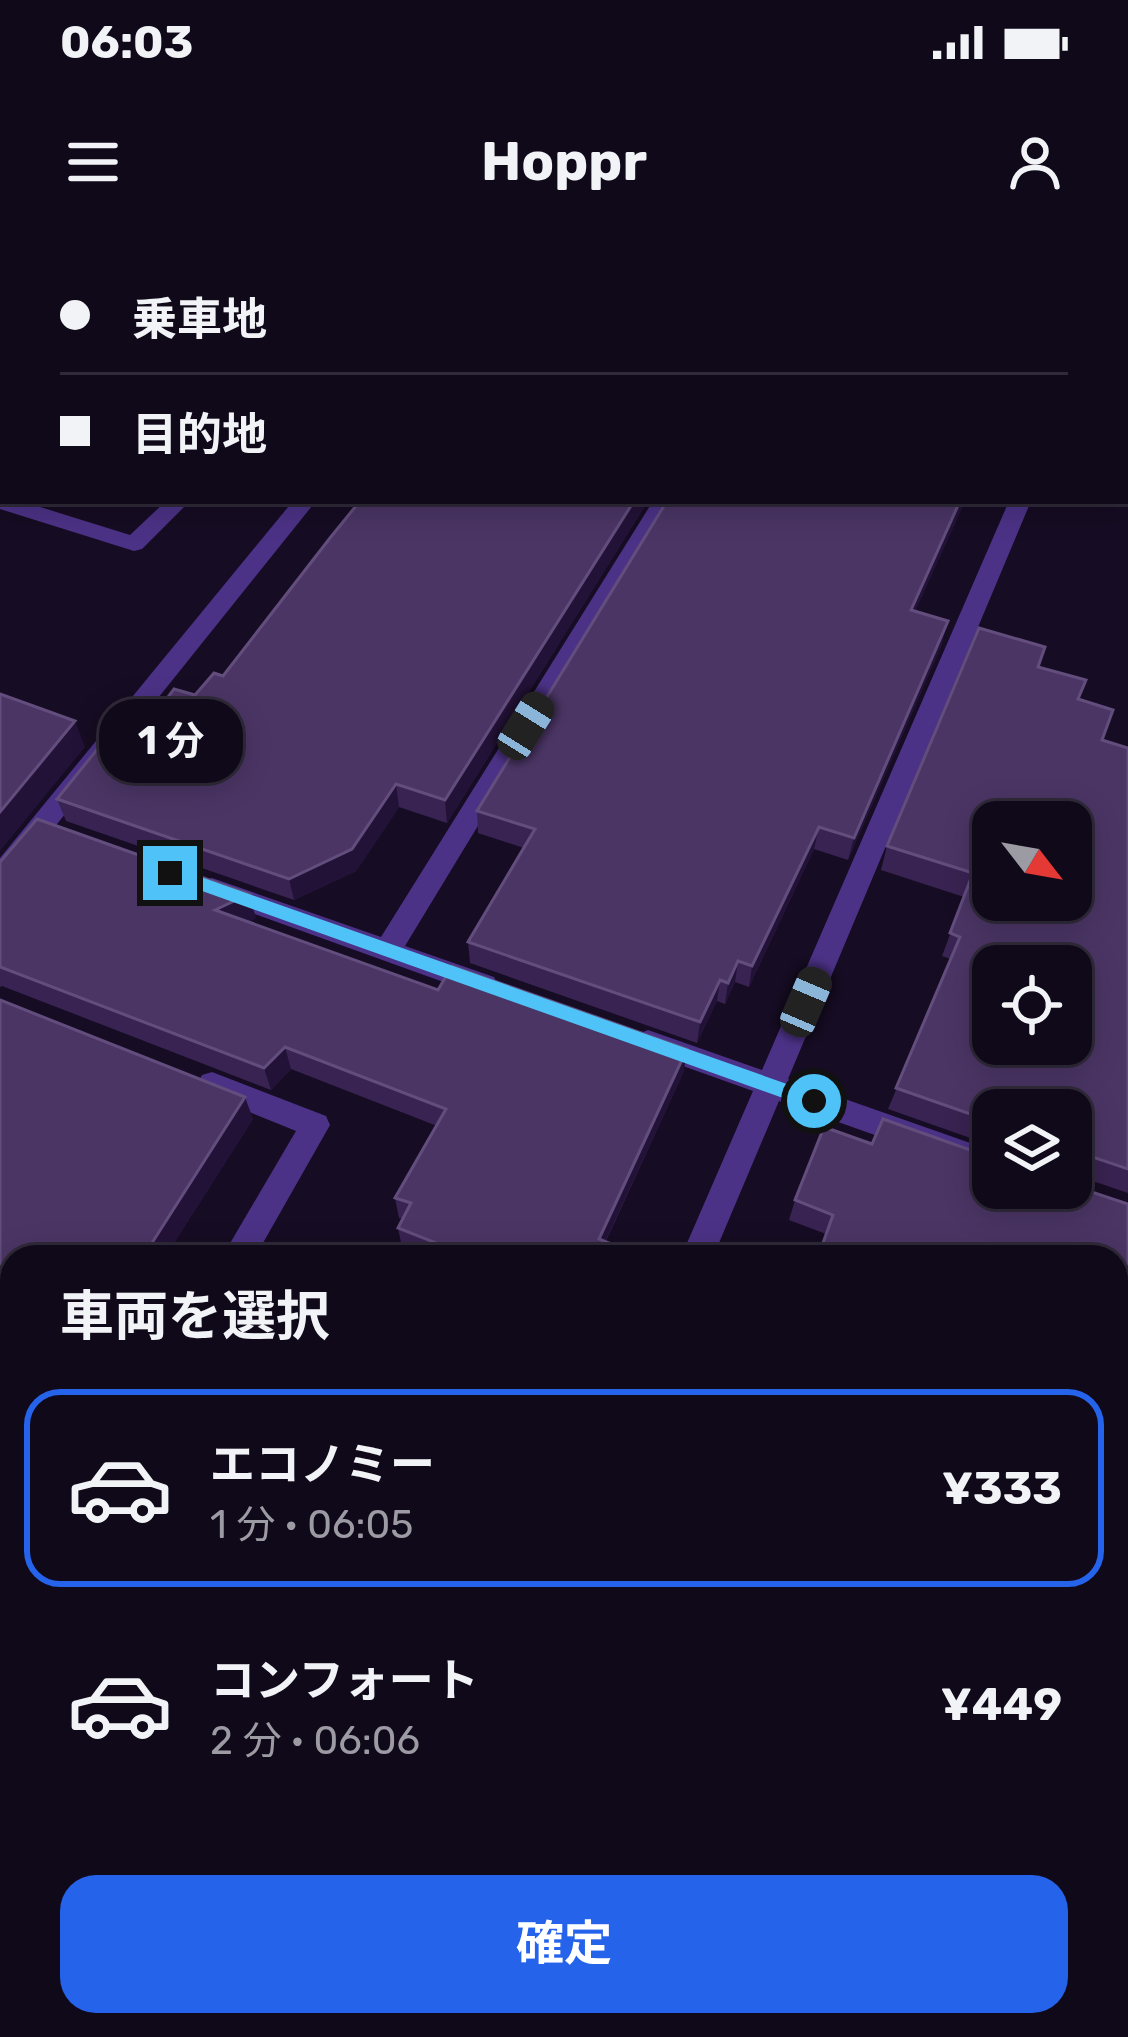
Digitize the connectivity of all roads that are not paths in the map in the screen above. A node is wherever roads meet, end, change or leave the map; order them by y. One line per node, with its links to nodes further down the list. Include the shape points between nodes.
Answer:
1 (6, 504): 2 (street, via 134,544)
2 (176, 504)
3 (303, 504): 6 (street, via 50,830)
4 (662, 504): 8 (street)
5 (1019, 504): 12 (street)
6 (0, 877)
7 (191, 880): 8 (street)
8 (387, 950): 9 (street)
9 (522, 998)
10 (612, 1030): 12 (street)
11 (189, 1076): 14 (street, via 315,1125)
12 (770, 1085): 13 (street); 15 (street)
13 (972, 1157)
14 (245, 1245)
15 (702, 1245)

